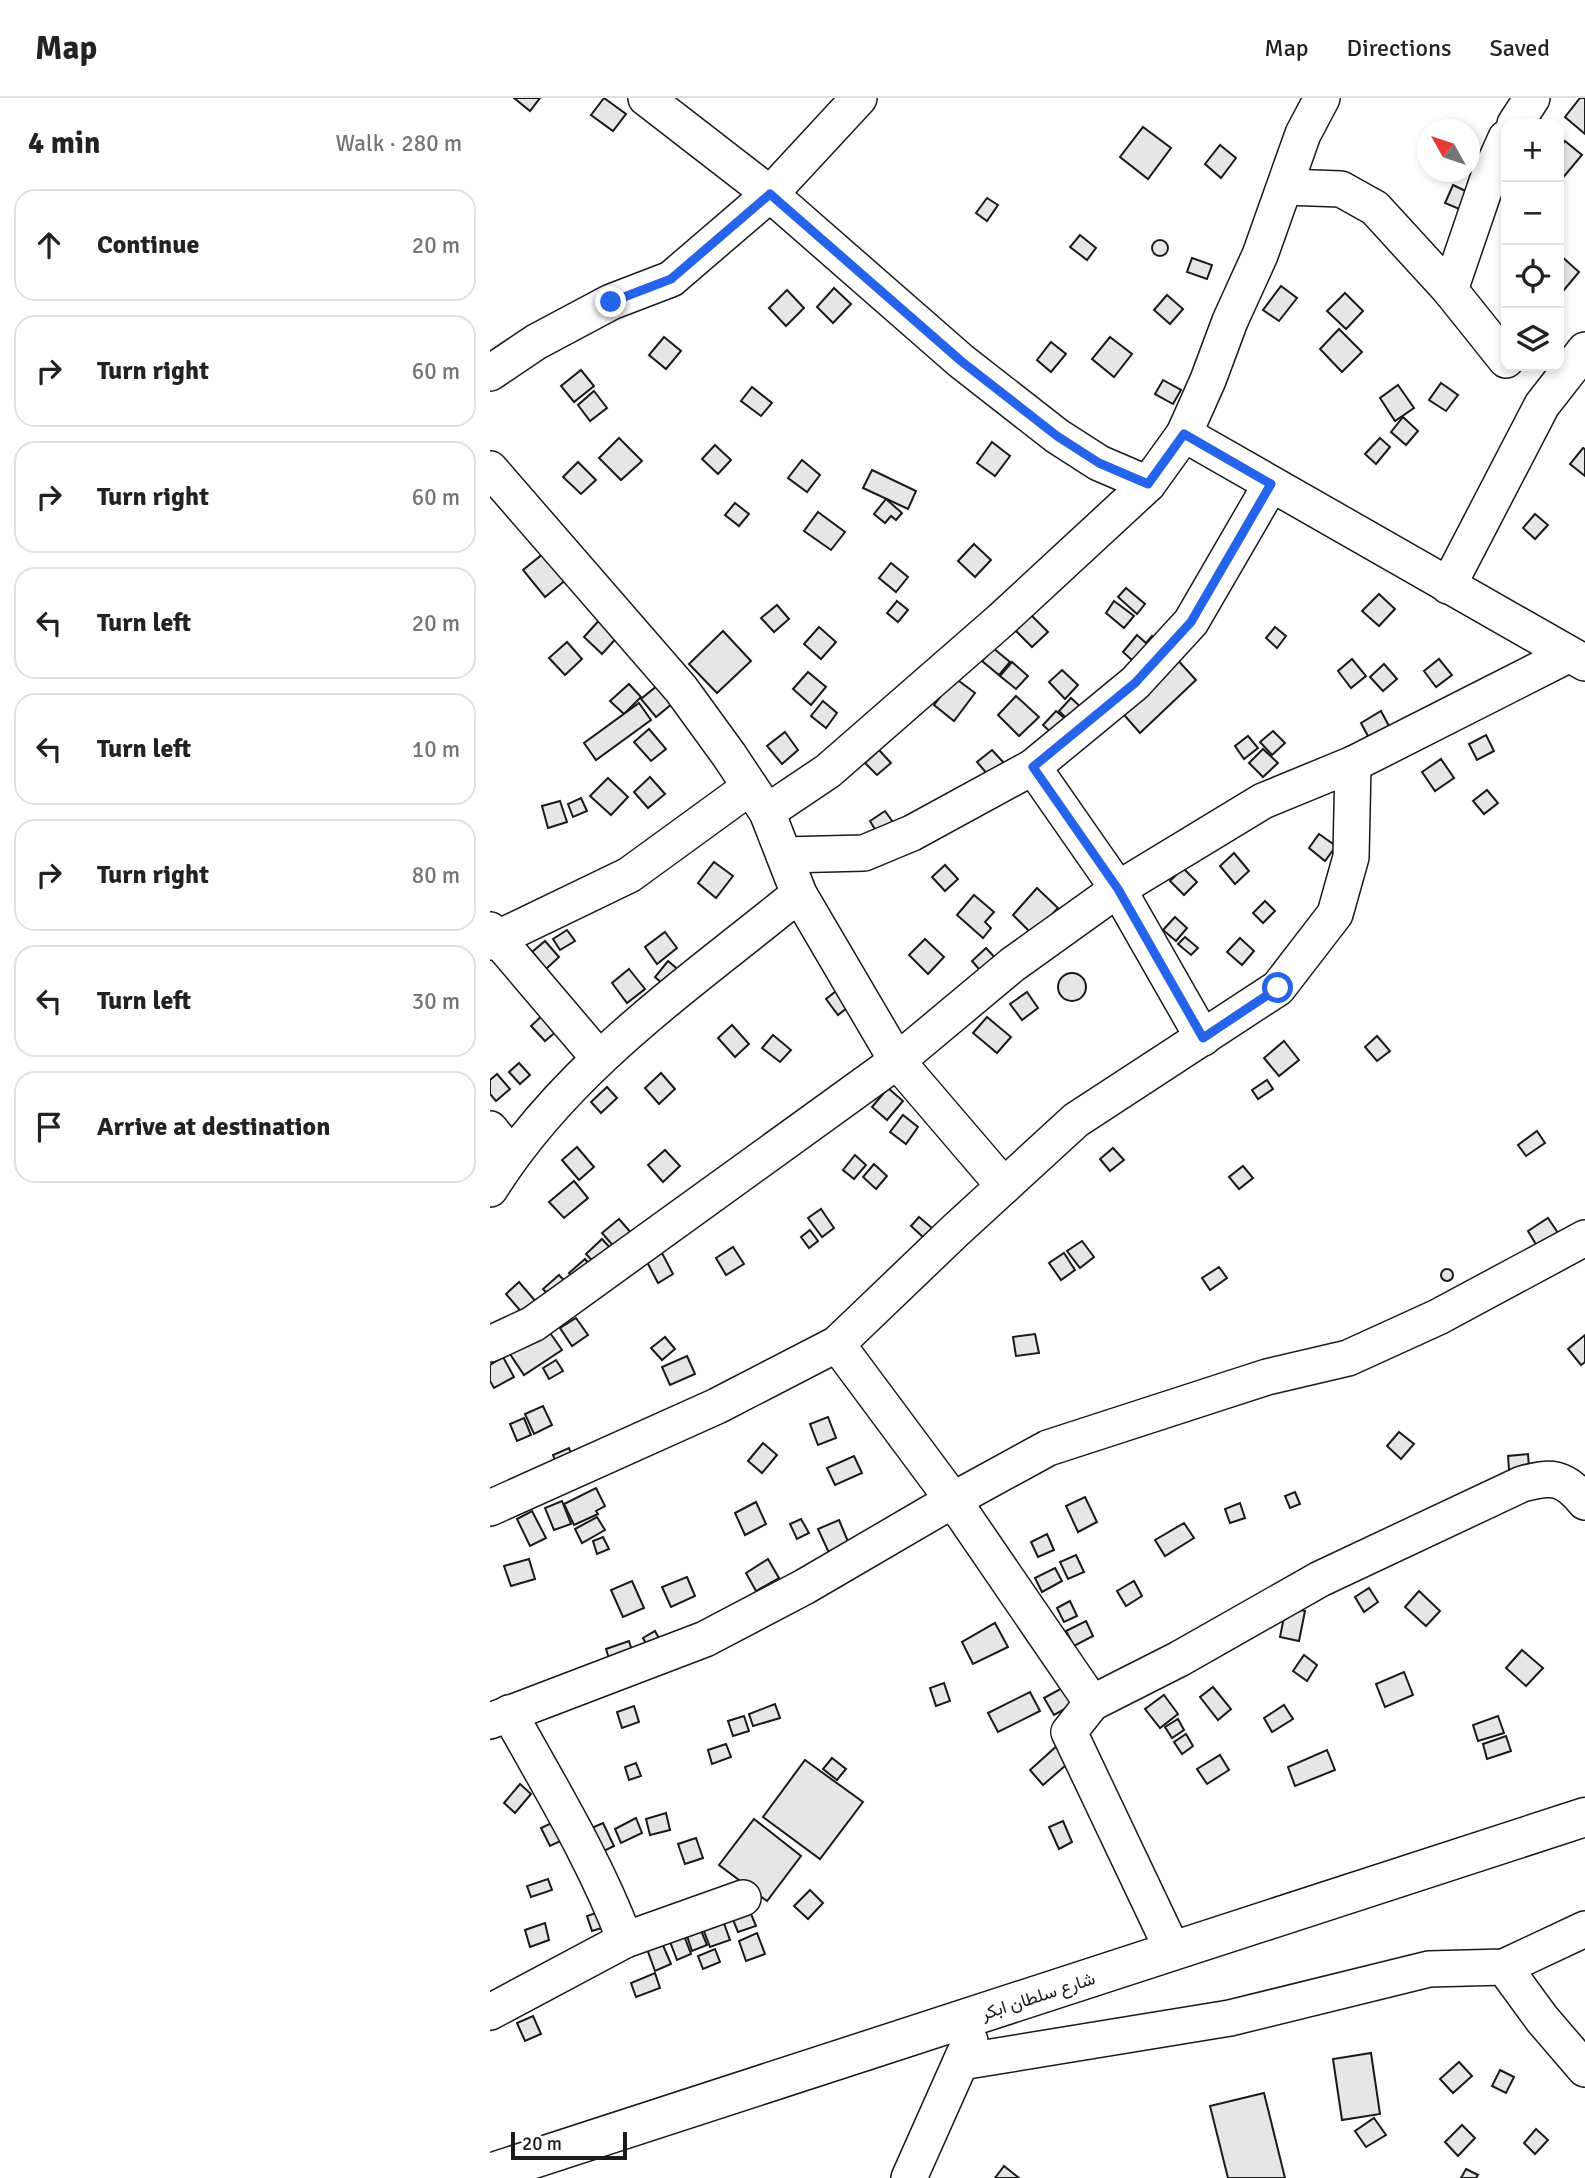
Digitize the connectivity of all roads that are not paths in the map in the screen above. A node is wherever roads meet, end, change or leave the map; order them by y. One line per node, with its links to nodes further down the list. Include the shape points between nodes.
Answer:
1 (646, 98): 8 (street)
2 (859, 98): 8 (street)
3 (1322, 98): 7 (street, via 1303,134)
4 (1532, 98): 5 (street)
5 (1519, 119)
6 (1501, 149): 9 (street)
7 (1285, 187): 9 (street, via 1341,189 1358,196 1376,208); 15 (street)
8 (770, 194): 13 (street, via 671,279 600,307); 17 (street, via 961,361 1057,436 1099,463)
9 (1450, 290): 11 (street)
10 (1585, 350): 14 (street)
11 (1501, 354)
12 (1515, 371): 14 (street)
13 (490, 373)
14 (1542, 404): 19 (street)
15 (1184, 434): 17 (street); 18 (street)
16 (490, 469): 23 (street, via 681,689)
17 (1148, 484): 23 (street, via 828,771)
18 (1271, 484): 19 (street); 22 (street, via 1191,622 1135,683)
19 (1448, 586): 20 (street)
20 (1577, 659): 21 (street)
21 (1353, 764): 25 (street, via 1263,801); 28 (street, via 1351,857 1335,914 1278,988)
22 (1033, 767): 24 (street, via 912,833 864,853); 25 (street)
23 (759, 799): 24 (street); 27 (street, via 629,875)
24 (784, 855): 26 (street)
25 (1118, 889): 28 (street); 30 (street, via 1012,965)
26 (799, 894): 29 (street); 30 (street)
27 (493, 937): 29 (street)
28 (1203, 1038): 32 (street, via 1076,1120)
29 (598, 1058): 31 (street)
30 (897, 1061): 32 (street); 35 (street, via 533,1324)
31 (500, 1142): 33 (street)
32 (1004, 1186): 36 (street)
33 (490, 1189)
34 (1585, 1238): 37 (street, via 1438,1317 1348,1358 1267,1377 1048,1448)
35 (490, 1344)
36 (836, 1344): 37 (street); 39 (street, via 718,1406)
37 (953, 1500): 40 (street); 41 (street, via 705,1639)
38 (1585, 1502): 40 (street, via 1566,1484 1546,1478 1521,1485 1320,1578)
39 (490, 1508)
40 (1092, 1703): 46 (street, via 1069,1732)
41 (500, 1717): 45 (street, via 566,1816 611,1902)
42 (1585, 1817): 46 (highway, شارع سلطان ابكر)
43 (743, 1898): 45 (street)
44 (1585, 1929): 47 (street)
45 (625, 1940): 48 (street)
46 (1174, 1951): 49 (highway, شارع سلطان ابكر)
47 (1504, 1967): 50 (street, via 1429,1969 1230,2018); 51 (street)
48 (490, 2012)
49 (982, 2014): 50 (street); 52 (highway, شارع سلطان ابكر)
50 (961, 2062): 53 (street)
51 (1585, 2069)
52 (490, 2173)
53 (909, 2178)

